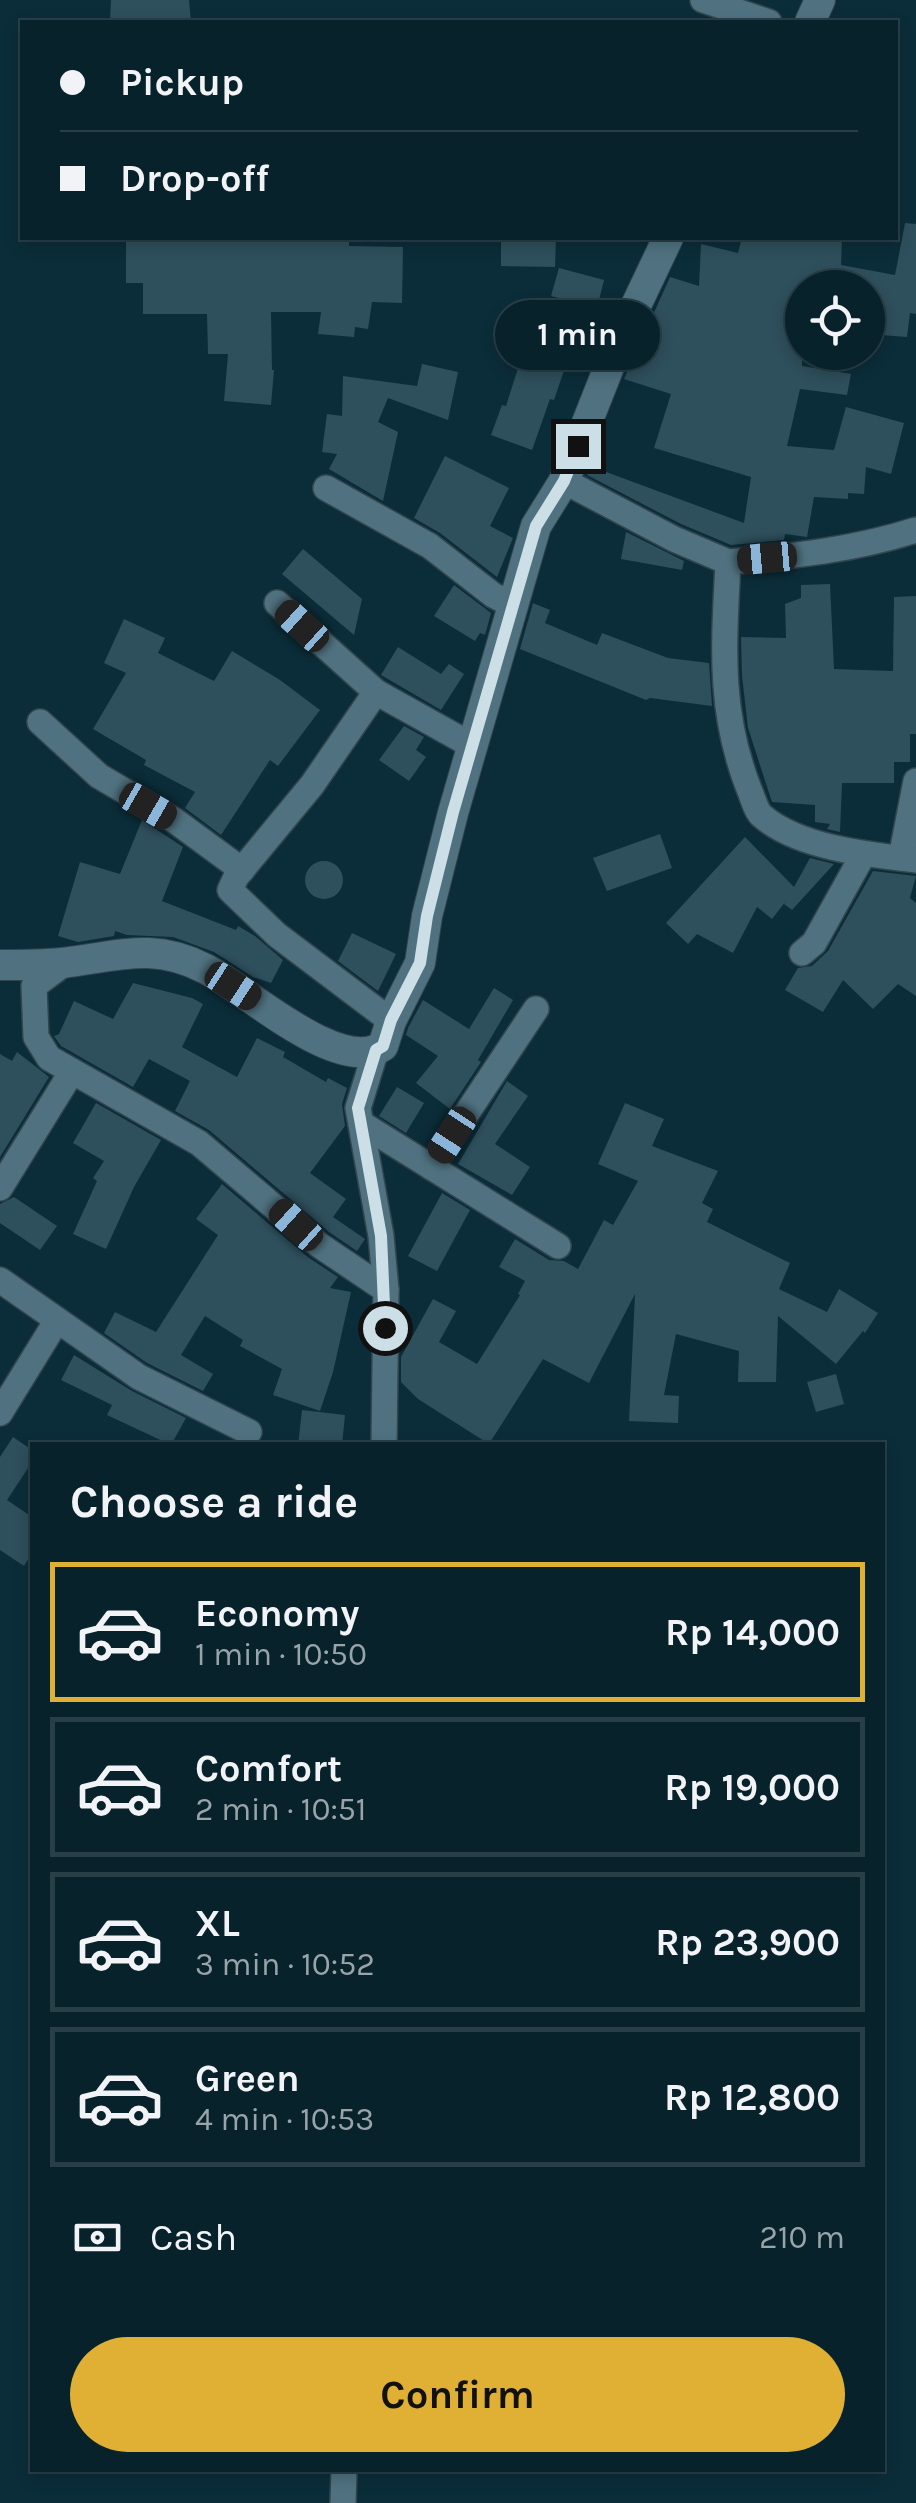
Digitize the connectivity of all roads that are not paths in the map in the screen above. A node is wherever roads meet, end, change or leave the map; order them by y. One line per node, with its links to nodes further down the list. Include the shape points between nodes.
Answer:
1 (702, 0): 2 (street)
2 (764, 20)
3 (667, 240): 4 (street)
4 (564, 481): 7 (street); 9 (street, via 536,526)
5 (326, 488): 9 (street, via 430,546)
6 (916, 530): 7 (street, via 866,546)
7 (728, 562): 14 (street, via 722,668 734,751 760,815 798,837)
8 (277, 603): 10 (street)
9 (514, 606): 12 (street)
10 (376, 692): 12 (street); 16 (street)
11 (40, 722): 16 (street, via 99,776)
12 (472, 745): 21 (street, via 420,963)
13 (916, 781): 15 (street)
14 (863, 854): 15 (street); 17 (street)
15 (909, 859)
16 (242, 870): 21 (street, via 230,890 277,935)
17 (802, 954)
18 (65, 962): 19 (street); 22 (street, via 122,952 173,958 205,968 332,1046 358,1054); 23 (street, via 34,986 33,1012 41,1050)
19 (0, 965)
20 (536, 1009): 25 (street)
21 (391, 1020): 22 (street)
22 (376, 1050): 24 (street, via 358,1108)
23 (71, 1072): 26 (street); 29 (street, via 198,1142 318,1245)
24 (362, 1124): 25 (street); 29 (street)
25 (432, 1167): 27 (street)
26 (0, 1188)
27 (558, 1246)
28 (0, 1280): 30 (street)
29 (386, 1290): 33 (street)
30 (56, 1322): 31 (street); 32 (street, via 139,1378)
31 (0, 1413)
32 (249, 1432)
33 (384, 1442)
34 (344, 2472): 35 (street)
35 (342, 2503)

